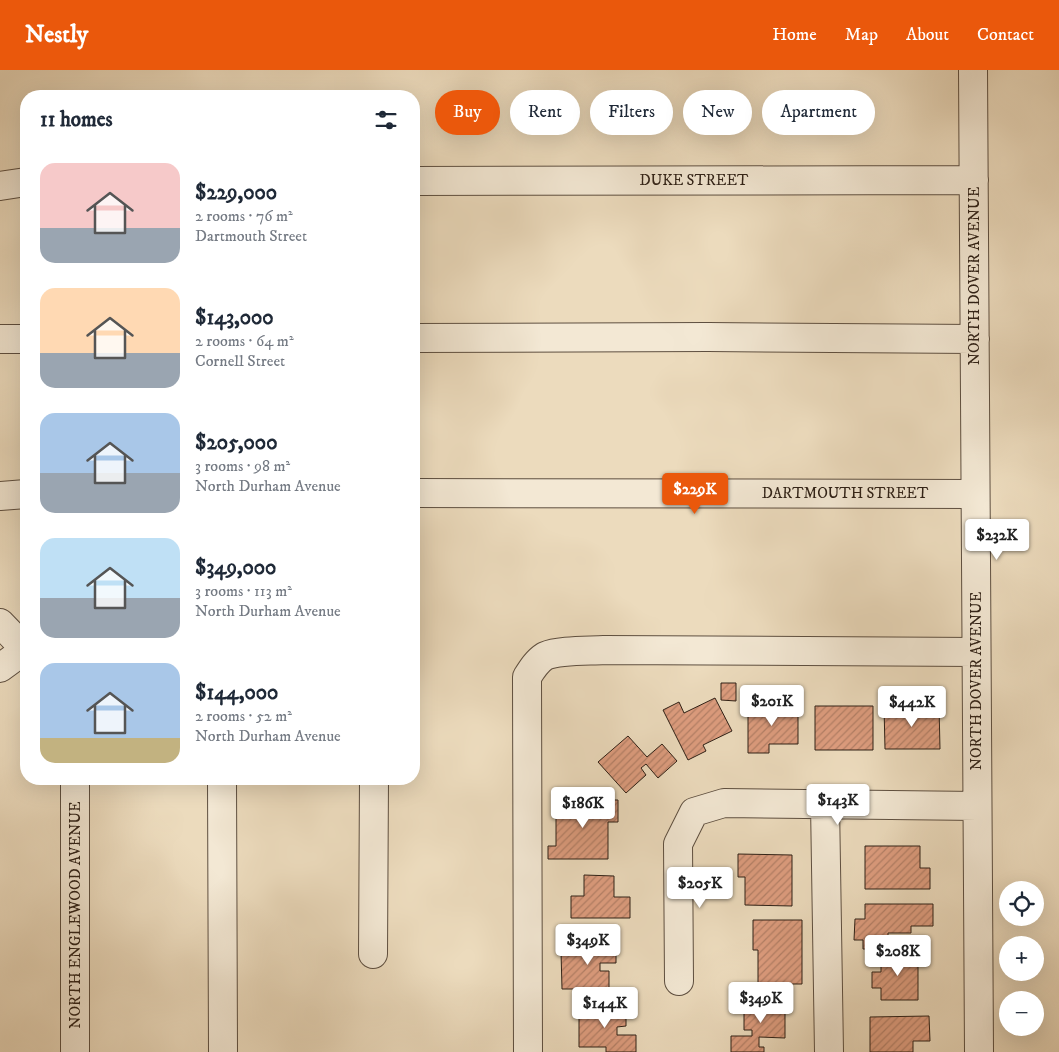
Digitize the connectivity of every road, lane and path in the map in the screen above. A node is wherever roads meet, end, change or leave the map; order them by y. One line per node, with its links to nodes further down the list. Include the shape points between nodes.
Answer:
1 (973, 70): 2 (street, NORTH DOVER AVENUE)
2 (974, 180): 3 (street, DUKE STREET); 9 (street, NORTH DOVER AVENUE)
3 (420, 181)
4 (20, 183): 5 (street)
5 (0, 186)
6 (420, 338): 9 (street)
7 (0, 339): 8 (street)
8 (20, 339)
9 (975, 339): 12 (street, NORTH DOVER AVENUE)
10 (420, 493): 12 (street, DARTMOUTH STREET)
11 (20, 494): 13 (street)
12 (976, 494): 16 (street, NORTH DOVER AVENUE)
13 (0, 496)
14 (0, 623): 15 (street)
15 (20, 643)
16 (976, 652): 23 (street, NORTH DOVER AVENUE); 28 (street, via 604,650 545,656 527,677)
17 (20, 653): 18 (street)
18 (0, 668)
19 (75, 785): 26 (street, NORTH ENGLEWOOD AVENUE)
20 (222, 785): 27 (street)
21 (374, 785): 24 (street)
22 (825, 804): 23 (street); 25 (street, via 724,803 694,812 678,844); 29 (street)
23 (977, 806): 30 (street, NORTH DOVER AVENUE)
24 (373, 954)
25 (679, 981)
26 (74, 1052)
27 (223, 1052)
28 (528, 1052)
29 (829, 1052)
30 (979, 1052)

